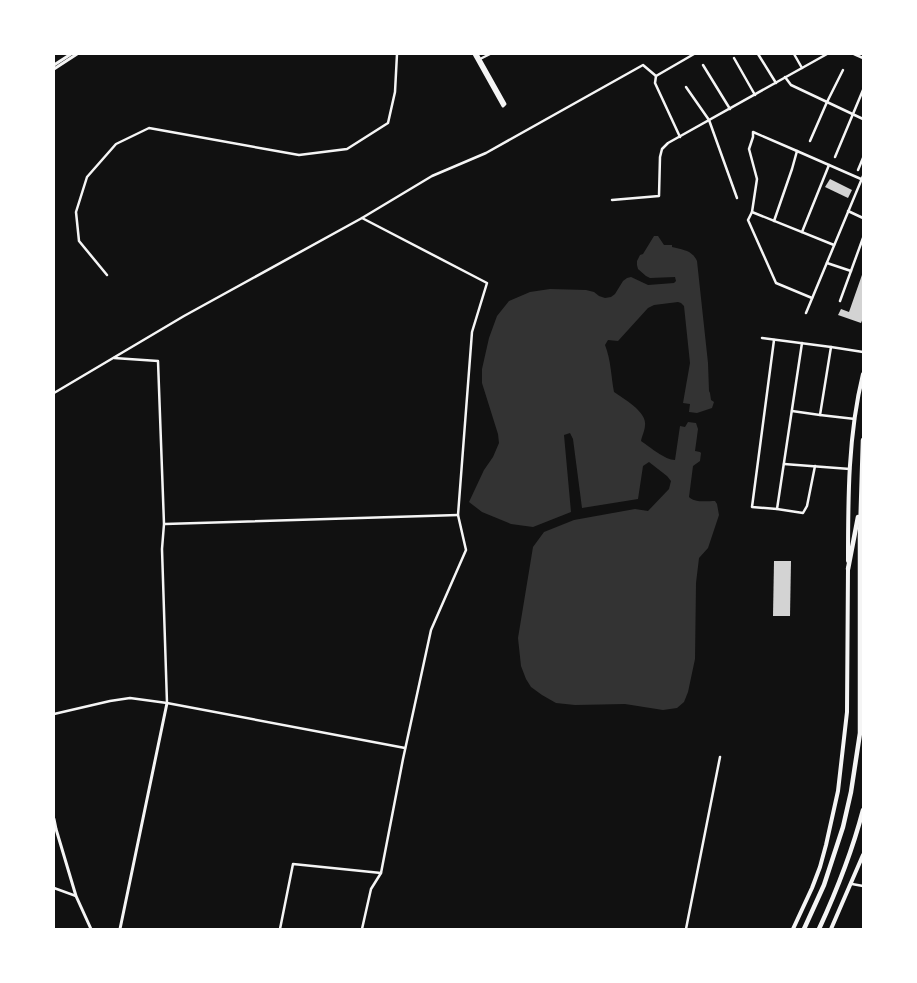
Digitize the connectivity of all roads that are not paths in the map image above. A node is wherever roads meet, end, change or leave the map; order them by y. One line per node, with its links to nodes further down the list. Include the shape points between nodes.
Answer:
1 (71, 54): 14 (street)
2 (77, 54): 17 (street)
3 (397, 54): 52 (street, via 395,92 388,123 347,149 299,155 150,128 116,144 87,177 76,212 79,241)
4 (476, 54): 13 (street)
5 (490, 54): 13 (street)
6 (694, 54): 19 (street)
7 (758, 54): 21 (street)
8 (794, 54): 16 (street)
9 (825, 54): 16 (street)
10 (854, 54): 12 (street)
11 (734, 58): 24 (street)
12 (863, 58)
13 (479, 60): 26 (street)
14 (54, 65)
15 (704, 65): 27 (street)
16 (802, 68): 20 (street)
17 (54, 69)
18 (843, 70): 25 (street)
19 (656, 76): 31 (street, via 655,82); 44 (street, via 643,65 486,153 432,176)
20 (785, 77): 21 (street); 25 (street, via 791,86)
21 (776, 83): 24 (street)
22 (686, 87): 30 (street)
23 (863, 90): 28 (street)
24 (754, 94): 27 (street)
25 (827, 102): 28 (street); 32 (street)
26 (504, 105)
27 (730, 109): 30 (street)
28 (853, 114): 29 (street); 34 (street)
29 (863, 119)
30 (709, 120): 31 (street); 40 (street)
31 (680, 137): 41 (street, via 662,149 659,196)
32 (810, 141)
33 (797, 151): 36 (street); 43 (street, via 754,132 749,149 757,179); 46 (street)
34 (834, 157)
35 (863, 158): 37 (street)
36 (829, 165): 39 (street); 47 (street)
37 (858, 170)
38 (863, 176): 39 (street)
39 (862, 180): 42 (street)
40 (737, 198)
41 (612, 200)
42 (848, 211): 45 (street); 49 (street)
43 (752, 212): 46 (street); 53 (street, via 748,220 776,283)
44 (362, 218): 61 (street); 73 (street, via 487,283 472,332)
45 (863, 218)
46 (774, 221): 47 (street)
47 (802, 232): 49 (street)
48 (863, 238): 51 (street)
49 (834, 245): 50 (street)
50 (827, 263): 51 (street); 53 (street)
51 (851, 271): 54 (street)
52 (107, 275)
53 (812, 298): 55 (street)
54 (840, 301)
55 (806, 313)
56 (762, 338): 57 (street)
57 (774, 340): 58 (street); 72 (street, via 752,507)
58 (802, 343): 59 (street); 64 (street)
59 (831, 347): 60 (street); 65 (street)
60 (863, 352)
61 (114, 358): 63 (street); 74 (street, via 158,361)
62 (863, 374): 66 (main road)
63 (54, 393)
64 (791, 411): 65 (street); 68 (street)
65 (820, 415): 66 (street)
66 (855, 419): 70 (main road)
67 (863, 440): 71 (highway)
68 (784, 464): 69 (street); 72 (street)
69 (815, 466): 70 (street); 72 (street, via 803,513)
70 (850, 469): 75 (main road)
71 (861, 504): 75 (highway); 94 (highway, via 860,732 843,828 824,885)
72 (777, 509)
73 (458, 515): 74 (street); 78 (street, via 466,550 430,630)
74 (164, 524): 76 (street)
75 (848, 569): 93 (main road, via 847,712 838,790 820,867)
76 (167, 703): 77 (street, via 130,698); 78 (street); 89 (street)
77 (54, 714)
78 (405, 748): 83 (street)
79 (720, 757): 92 (street)
80 (863, 810): 95 (highway, via 846,866)
81 (54, 819): 87 (street)
82 (863, 856): 84 (main road)
83 (381, 873): 90 (street, via 293,864); 91 (street, via 371,889)
84 (852, 884): 85 (street); 96 (main road)
85 (863, 886)
86 (54, 888): 87 (street)
87 (76, 896): 88 (street)
88 (92, 929)
89 (120, 929)
90 (280, 929)
91 (362, 929)
92 (686, 929)
93 (792, 929)
94 (804, 929)
95 (819, 929)
96 (831, 929)

